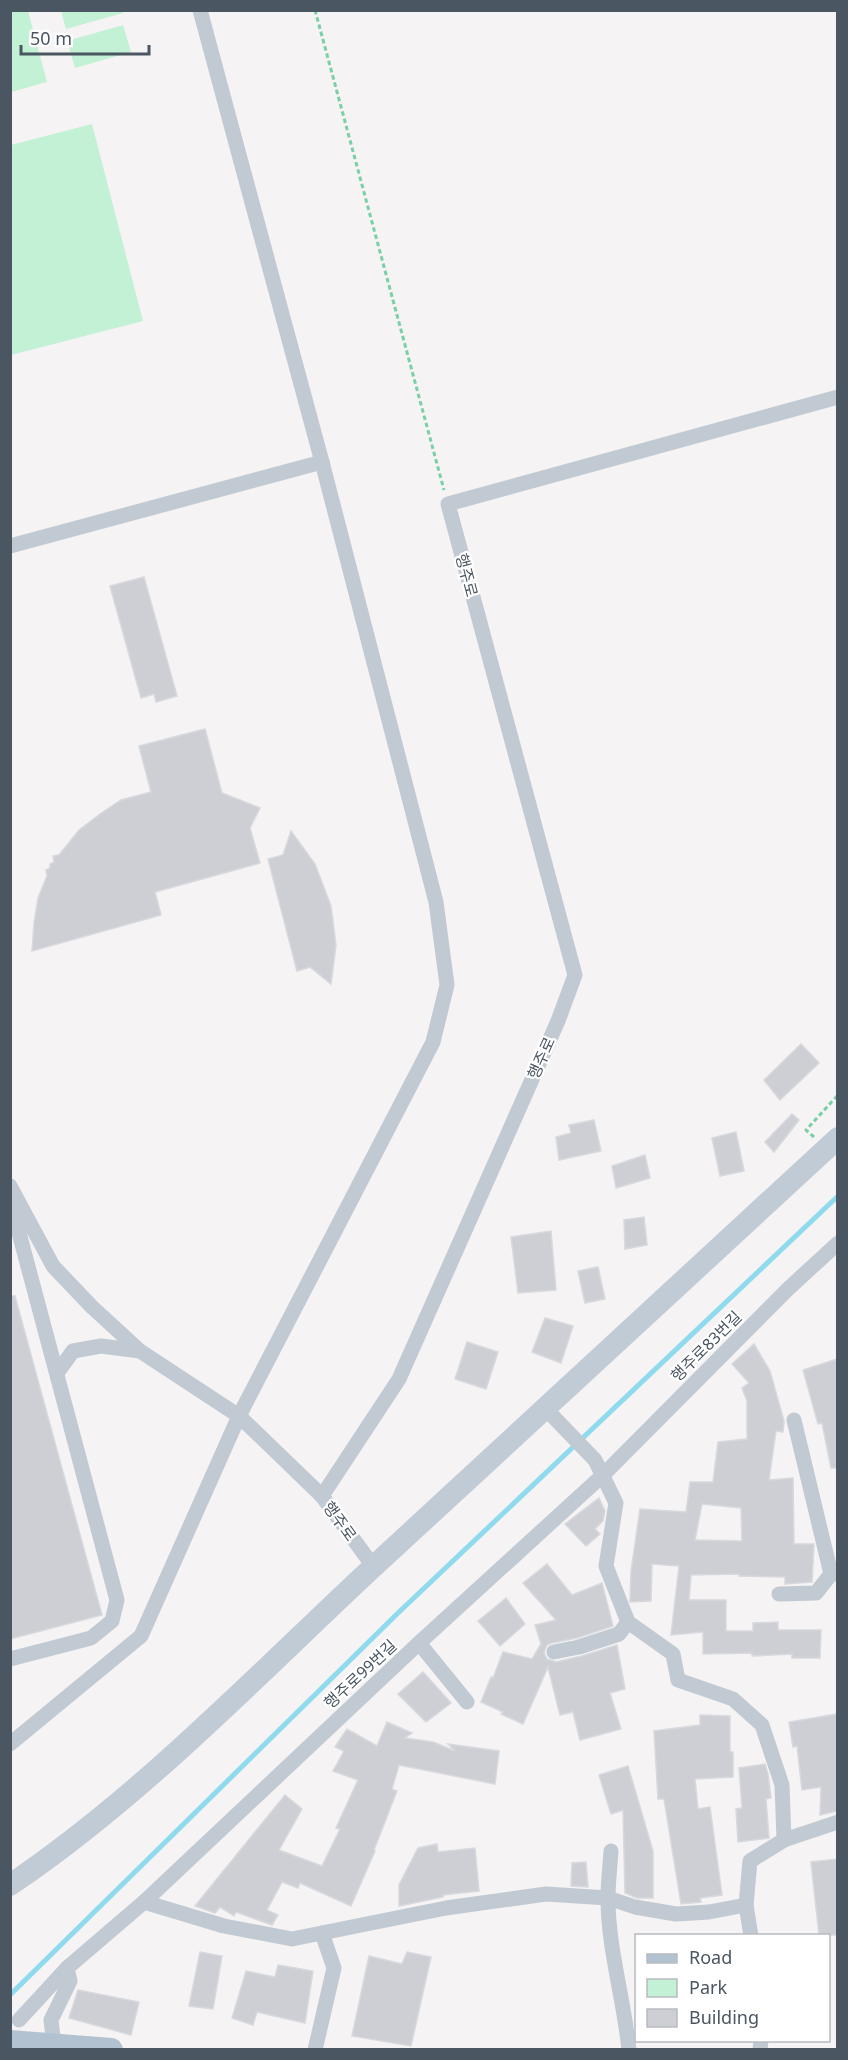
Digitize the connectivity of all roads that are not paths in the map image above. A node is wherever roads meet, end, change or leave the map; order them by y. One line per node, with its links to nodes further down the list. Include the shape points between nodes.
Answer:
1 (200, 10): 3 (street)
2 (837, 397): 15 (street, 행주로, via 448,504 575,975 399,1379)
3 (322, 462): 4 (street); 12 (street, via 436,902 447,985 432,1042)
4 (10, 546)
5 (837, 1138): 11 (main road)
6 (10, 1186): 9 (street, via 53,1266)
7 (10, 1199): 10 (street)
8 (837, 1243): 14 (street, 행주로83번길)
9 (140, 1351): 10 (street, via 101,1346 73,1351); 12 (street)
10 (57, 1373): 22 (street, via 117,1600 112,1621 91,1638)
11 (553, 1415): 14 (street, via 595,1460); 16 (main road)
12 (239, 1416): 15 (street); 24 (street, via 141,1636)
13 (794, 1420): 17 (street)
14 (603, 1475): 19 (street, via 616,1503 606,1566); 20 (street, 행주로99번길)
15 (322, 1496): 16 (street, 행주로)
16 (373, 1566): 28 (main road, via 141,1785 52,1857)
17 (834, 1574): 18 (street, via 816,1593)
18 (778, 1594)
19 (627, 1622): 21 (street, via 618,1634); 26 (street, via 673,1654 678,1680 733,1699 762,1725 782,1785)
20 (419, 1643): 23 (street); 30 (street, 행주로99번길)
21 (554, 1652)
22 (10, 1659)
23 (467, 1702)
24 (10, 1744)
25 (837, 1822): 26 (street)
26 (784, 1839): 31 (street, via 750,1861)
27 (611, 1851): 29 (street)
28 (10, 1885)
29 (608, 1898): 31 (street, via 676,1914); 32 (street, via 546,1894 446,1908); 39 (street)
30 (144, 1902): 32 (street, via 224,1926 292,1939); 34 (street, 행주로99번길)
31 (746, 1905): 33 (street)
32 (322, 1933): 38 (street, via 334,1968)
33 (751, 1934)
34 (67, 1968): 35 (street, 행주로99번길); 36 (street, via 70,1981 51,2020)
35 (15, 2031): 36 (main road)
36 (54, 2045): 37 (main road)
37 (111, 2049)
38 (315, 2049)
39 (629, 2049)

